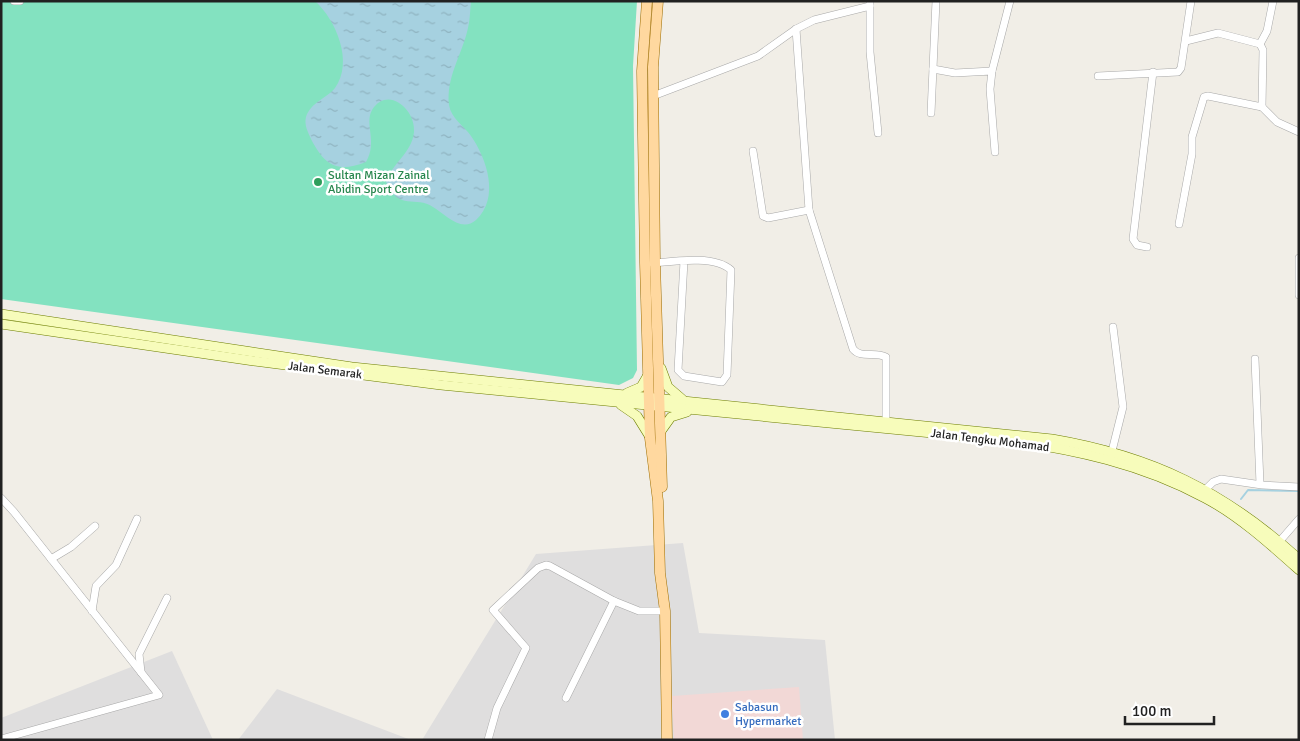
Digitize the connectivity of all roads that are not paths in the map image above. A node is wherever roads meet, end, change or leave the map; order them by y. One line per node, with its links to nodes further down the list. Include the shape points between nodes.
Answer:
1 (14, 1): 2 (street)
2 (20, 1)
3 (647, 1): 29 (main road, via 642,71)
4 (658, 1): 17 (main road)
5 (936, 1): 13 (street)
6 (1010, 1): 14 (street)
7 (1191, 1): 11 (street)
8 (1273, 1): 12 (street, via 1267,31)
9 (870, 3): 10 (street, via 814,20); 21 (street, via 870,52)
10 (796, 29): 17 (street, via 758,56); 24 (street)
11 (1186, 41): 12 (street, via 1218,33); 15 (street, via 1178,72)
12 (1260, 44): 18 (street, via 1263,50)
13 (933, 69): 14 (street); 19 (street)
14 (992, 71): 23 (street, via 990,89)
15 (1153, 72): 16 (street); 26 (street, via 1133,239 1137,245)
16 (1098, 76)
17 (653, 96): 29 (main road)
18 (1262, 107): 20 (street, via 1277,122); 25 (street, via 1208,96 1202,100 1192,137 1192,154)
19 (931, 112)
20 (1299, 132)
21 (878, 133)
22 (753, 152): 24 (street, via 762,216 768,218)
23 (995, 152)
24 (809, 210): 42 (street, via 853,349 860,354 886,357)
25 (1179, 224)
26 (1146, 247)
27 (1299, 258): 30 (street)
28 (684, 261): 28 (street, via 678,370 684,376 722,382 727,375 732,274 723,264); 29 (street)
29 (650, 263): 35 (main road); 36 (main road)
30 (1299, 295)
31 (1, 314): 37 (main road, Jalan Semarak, via 352,367)
32 (1, 324): 40 (main road, Jalan Semarak, via 412,382)
33 (1113, 327): 45 (street, via 1124,407)
34 (1255, 359): 46 (street)
35 (659, 360): 38 (main road, via 668,387); 39 (main road)
36 (649, 374): 37 (main road, via 641,387); 39 (main road)
37 (625, 394): 39 (main road, Jalan Semarak)
38 (682, 399): 39 (main road, Jalan Tengku Mohamad); 42 (main road, Jalan Tengku Mohamad)
39 (655, 401): 40 (main road, Jalan Semarak); 41 (main road, Jalan Tengku Mohamad); 43 (main road); 44 (main road)
40 (619, 403): 44 (main road, via 636,416)
41 (700, 410): 43 (main road, via 674,415 665,422); 50 (main road, Jalan Tengku Mohamad, via 1004,440 1080,452 1139,469)
42 (886, 421): 45 (main road, Jalan Tengku Mohamad, via 1052,439)
43 (661, 432): 60 (main road)
44 (650, 438): 60 (main road)
45 (1112, 451): 48 (main road, Jalan Tengku Mohamad)
46 (1260, 484): 47 (street); 48 (street, via 1221,479)
47 (1299, 487)
48 (1206, 489): 50 (main road, Jalan Tengku Mohamad)
49 (1, 498): 55 (street)
50 (1235, 512): 54 (main road, Jalan Tengku Mohamad); 57 (main road, Jalan Tengku Mohamad)
51 (138, 519): 61 (street, via 116,565 96,586)
52 (1299, 519): 54 (street)
53 (95, 526): 55 (street)
54 (1280, 542): 56 (main road, Jalan Tengku Mohamad)
55 (51, 559): 61 (street)
56 (1299, 559)
57 (1299, 570)
58 (167, 598): 62 (street, via 139,654)
59 (614, 601): 60 (street, via 639,611); 63 (street); 65 (street, via 546,565 528,576 493,610 526,648 497,708)
60 (665, 609): 66 (main road)
61 (92, 611): 62 (street)
62 (141, 673): 64 (street, via 159,695)
63 (566, 698)
64 (1, 739)
65 (488, 740)
66 (668, 740)

